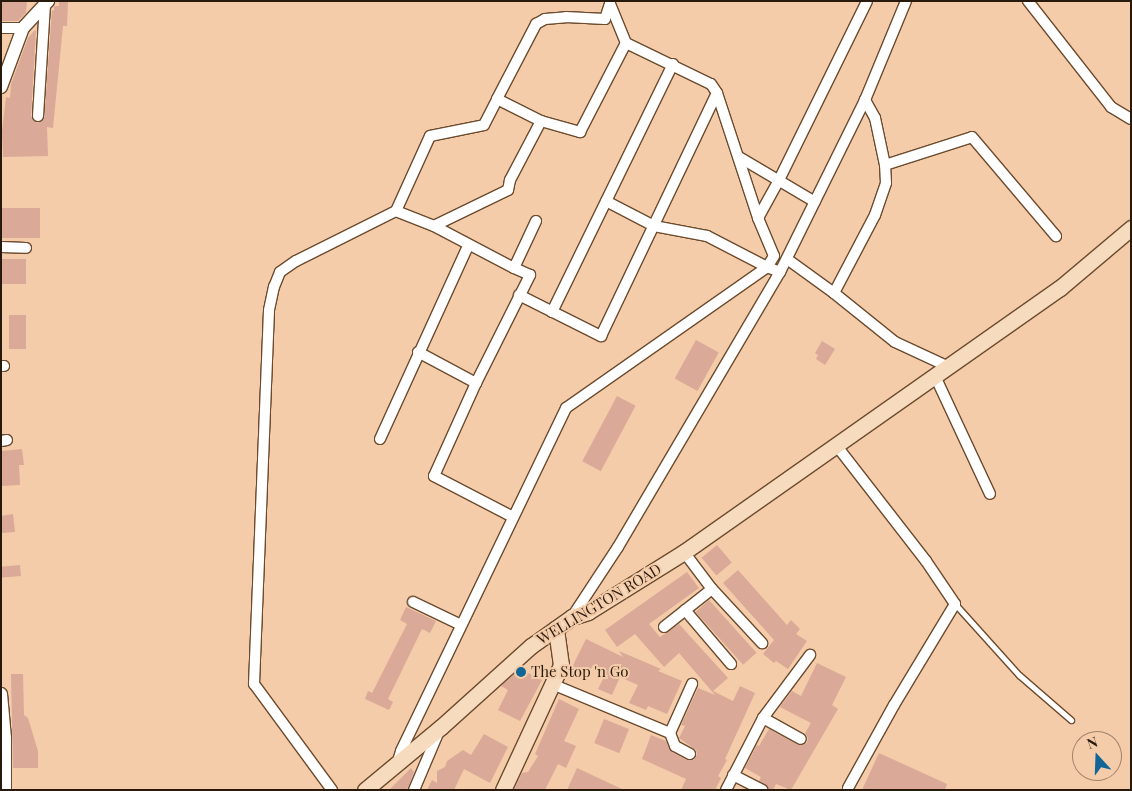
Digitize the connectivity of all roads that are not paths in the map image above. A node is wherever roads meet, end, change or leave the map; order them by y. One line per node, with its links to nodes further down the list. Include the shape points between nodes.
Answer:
1 (867, 1): 19 (street)
2 (906, 1): 13 (street)
3 (1028, 1): 15 (street, via 1112,107)
4 (44, 2): 7 (street); 14 (street)
5 (610, 3): 8 (street); 12 (street, via 605,19 566,17 545,19 536,24)
6 (1, 28): 7 (street)
7 (23, 28): 10 (street)
8 (626, 43): 9 (street); 16 (street, via 580,132)
9 (673, 64): 11 (street, via 711,84); 20 (street)
10 (1, 87)
11 (717, 93): 17 (street); 26 (street)
12 (497, 99): 16 (street); 22 (street, via 484,125 430,136)
13 (865, 100): 18 (street, via 875,118); 21 (street)
14 (38, 116)
15 (1131, 119)
16 (541, 121): 25 (street, via 510,180 508,190)
17 (739, 156): 19 (street); 23 (street)
18 (885, 165): 28 (street, via 972,137); 36 (street, via 886,183 875,215)
19 (779, 180): 21 (street); 23 (street)
20 (606, 201): 26 (street); 38 (street)
21 (815, 202): 32 (street)
22 (396, 211): 25 (street); 73 (street, via 280,272 269,310 254,684)
23 (758, 218): 33 (street, via 774,256)
24 (536, 220): 34 (street)
25 (434, 226): 29 (street)
26 (654, 226): 33 (street, via 707,236); 38 (street, via 601,336)
27 (1131, 228): 40 (main road, WELLINGTON ROAD, via 1060,288)
28 (1056, 236)
29 (468, 246): 34 (street); 39 (street)
30 (1, 247): 31 (street)
31 (26, 248)
32 (786, 259): 35 (street); 36 (street)
33 (767, 266): 35 (street); 46 (street, via 566,408)
34 (514, 268): 37 (street, via 530,275)
35 (780, 272): 52 (street, via 618,547)
36 (834, 293): 40 (street, via 895,342)
37 (519, 295): 38 (street); 42 (street)
38 (552, 312)
39 (418, 352): 42 (street); 43 (street)
40 (949, 367): 41 (main road, WELLINGTON ROAD)
41 (935, 376): 44 (main road, WELLINGTON ROAD); 45 (street)
42 (476, 383): 46 (street, via 434,476)
43 (380, 439)
44 (836, 445): 47 (main road, WELLINGTON ROAD); 50 (street, via 926,561)
45 (990, 494)
46 (513, 517): 53 (street)
47 (684, 552): 48 (street); 52 (main road, WELLINGTON ROAD, via 588,612)
48 (712, 589): 51 (street); 56 (street)
49 (413, 602): 53 (street)
50 (955, 604): 63 (lane, via 1019,675); 71 (street)
51 (685, 610): 54 (street); 58 (street)
52 (572, 618): 55 (main road, WELLINGTON ROAD)
53 (461, 625): 69 (street)
54 (664, 627)
55 (556, 628): 59 (main road, via 561,665); 64 (main road, WELLINGTON ROAD, via 531,646)
56 (762, 643)
57 (810, 655): 62 (street)
58 (730, 664)
59 (552, 684): 65 (street); 76 (main road)
60 (692, 684): 65 (street)
61 (1, 694): 66 (street)
62 (763, 718): 67 (street); 70 (street)
63 (1071, 720)
64 (441, 727): 69 (main road, WELLINGTON ROAD); 75 (street)
65 (670, 733): 68 (street, via 674,746)
66 (3, 737): 72 (street)
67 (801, 739)
68 (690, 754)
69 (398, 762): 74 (main road, WELLINGTON ROAD)
70 (734, 775): 77 (street); 78 (street)
71 (848, 788)
72 (5, 790)
73 (332, 790)
74 (364, 790)
75 (414, 790)
76 (503, 790)
77 (726, 790)
78 (762, 790)

